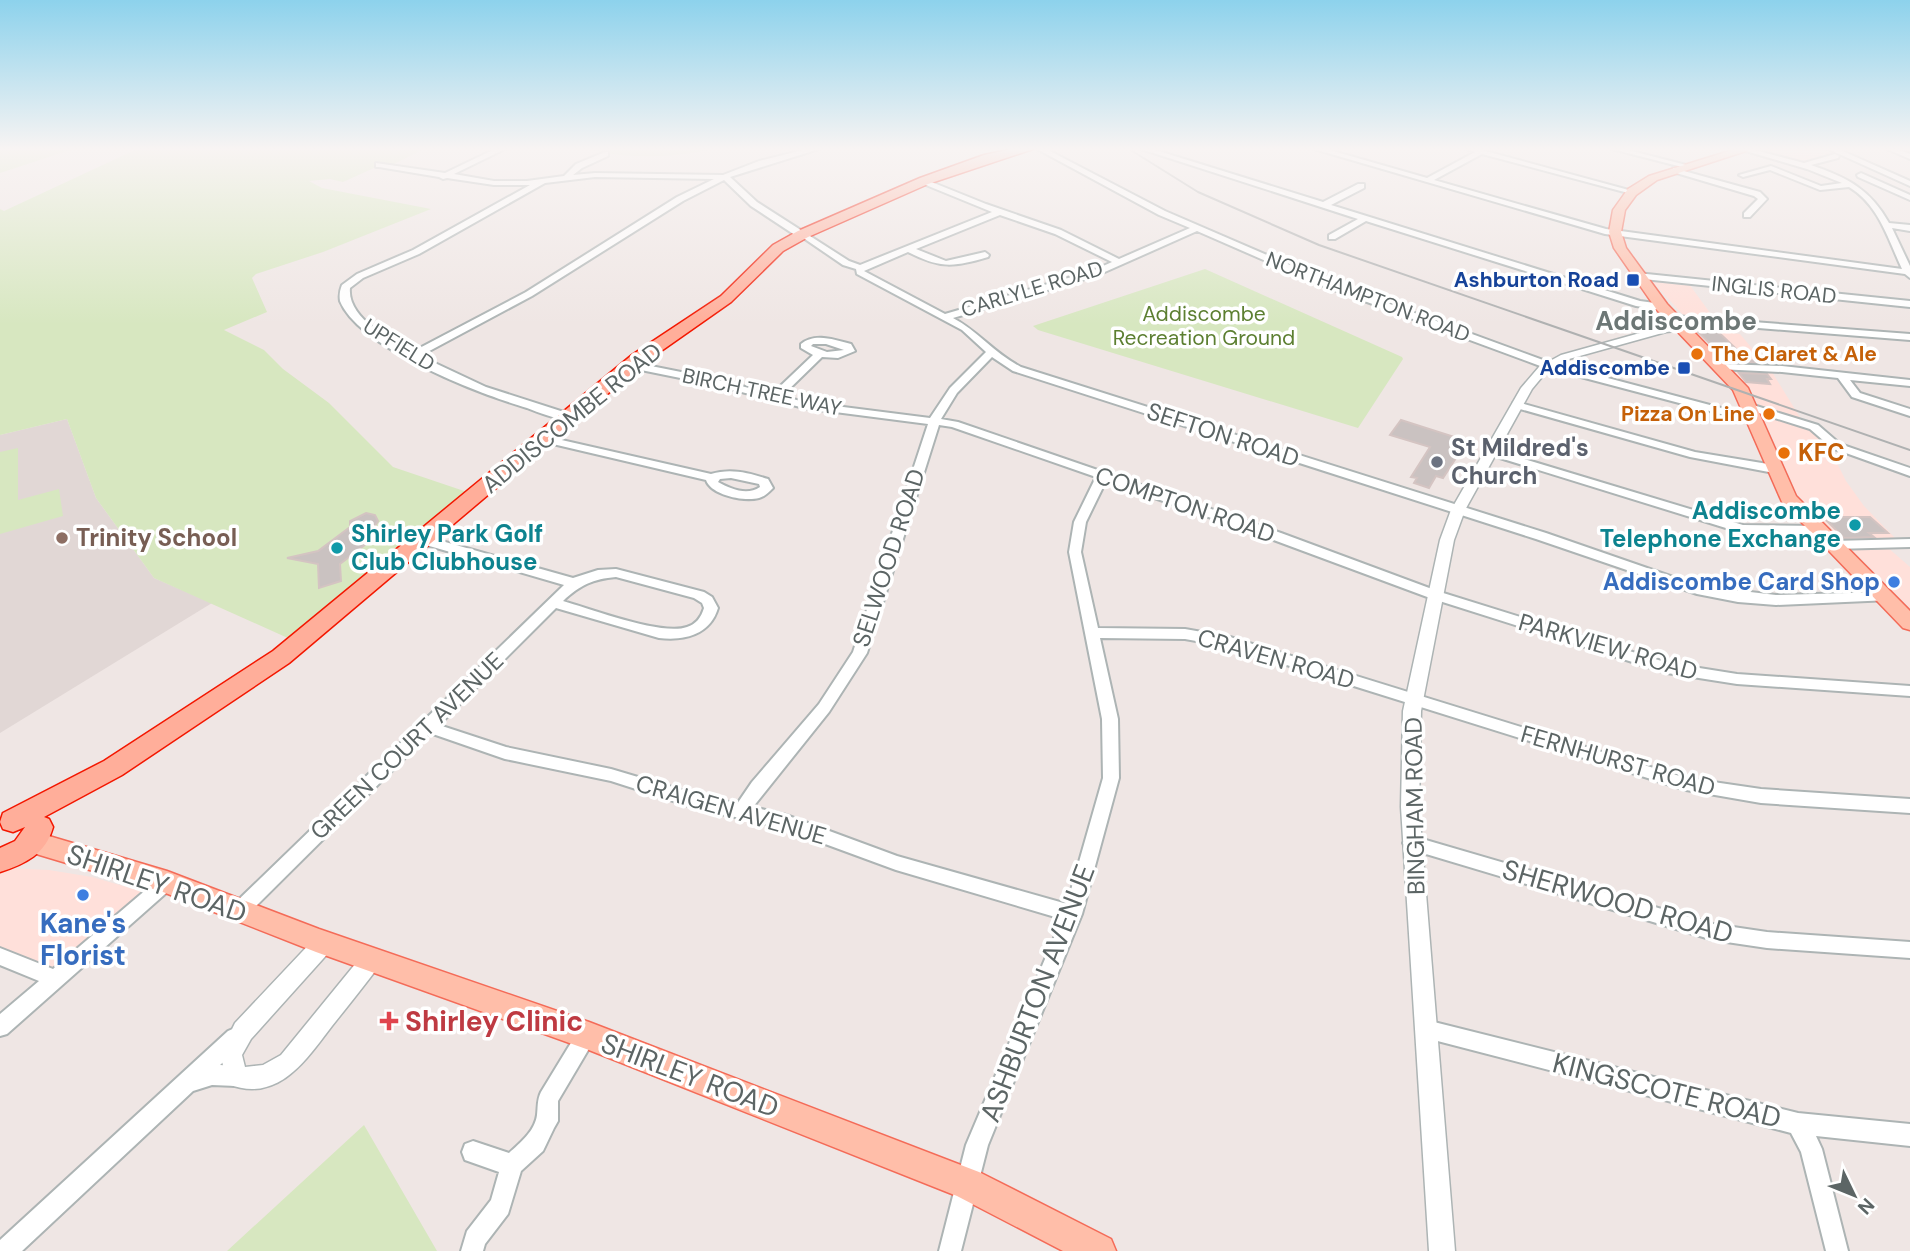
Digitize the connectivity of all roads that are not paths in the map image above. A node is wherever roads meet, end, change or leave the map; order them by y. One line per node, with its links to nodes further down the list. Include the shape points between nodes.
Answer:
1 (496, 207): 36 (street, UPFIELD, via 345,287 344,300 355,317)
2 (667, 207): 36 (street, via 529,294)
3 (759, 207): 19 (street, SEFTON ROAD)
4 (863, 207): 19 (highway, ADDISCOMBE ROAD)
5 (988, 207): 12 (street)
6 (1156, 207): 16 (street, NORTHAMPTON ROAD)
7 (1332, 207): 14 (street)
8 (1526, 207): 18 (street)
9 (1621, 207): 18 (main road)
10 (1755, 207): 13 (street)
11 (1875, 207): 15 (street)
12 (999, 212): 22 (street); 25 (street, via 1051,229)
13 (1747, 215)
14 (1365, 218): 20 (street); 30 (street, via 1639,304)
15 (1885, 225): 17 (street); 21 (street)
16 (1197, 228): 25 (street, CARLYLE ROAD); 39 (street, NORTHAMPTON ROAD, via 1318,280)
17 (1910, 228)
18 (1615, 232): 27 (street); 28 (main road, via 1623,256)
19 (802, 234): 26 (street, SEFTON ROAD); 38 (highway, ADDISCOMBE ROAD, via 768,255 716,307)
20 (1332, 237)
21 (1895, 247): 23 (street); 27 (street)
22 (908, 248): 24 (street, via 941,265); 26 (street)
23 (1910, 249)
24 (985, 255)
25 (1118, 262): 31 (street, CARLYLE ROAD)
26 (860, 268): 31 (street, SEFTON ROAD)
27 (1909, 273)
28 (1637, 276): 29 (street, INGLIS ROAD); 30 (main road)
29 (1910, 304)
30 (1662, 306): 32 (main road)
31 (944, 317): 34 (street, SEFTON ROAD)
32 (1678, 324): 33 (street); 39 (street, BINGHAM ROAD); 40 (main road)
33 (1910, 337)
34 (993, 352): 37 (street, SEFTON ROAD); 41 (street, SELWOOD ROAD)
35 (820, 354): 44 (street)
36 (411, 357): 48 (street, UPFIELD, via 542,412)
37 (1003, 362): 41 (street); 56 (street, SEFTON ROAD)
38 (631, 365): 44 (street, BIRCH TREE WAY); 48 (highway, ADDISCOMBE ROAD)
39 (1548, 365): 45 (street, BINGHAM ROAD); 46 (street, NORTHAMPTON ROAD)
40 (1722, 367): 42 (street); 46 (main road, via 1740,388)
41 (975, 369): 49 (street, SELWOOD ROAD, via 943,403)
42 (1841, 375): 43 (street); 47 (street, via 1856,395)
43 (1910, 383)
44 (774, 398): 49 (street, BIRCH TREE WAY)
45 (1517, 405): 51 (street, BINGHAM ROAD); 52 (street, via 1694,455)
46 (1752, 413): 52 (main road); 53 (street, NORTHAMPTON ROAD, via 1814,427 1829,442)
47 (1910, 413)
48 (569, 417): 50 (highway, ADDISCOMBE ROAD)
49 (934, 420): 54 (street, COMPTON ROAD); 71 (street, SELWOOD ROAD, via 860,653 824,708)
50 (544, 439): 55 (street); 58 (highway, ADDISCOMBE ROAD)
51 (1491, 452): 56 (street, BINGHAM ROAD); 57 (street, via 1748,530)
52 (1774, 469): 57 (main road, via 1788,498)
53 (1910, 472)
54 (1102, 477): 62 (street, COMPTON ROAD); 66 (street, ASHBURTON AVENUE, via 1080,522 1075,547)
55 (712, 478)
56 (1458, 510): 62 (street, BINGHAM ROAD); 63 (street, SEFTON ROAD, via 1710,593 1786,600)
57 (1818, 530): 60 (main road)
58 (424, 540): 61 (street); 72 (highway, ADDISCOMBE ROAD, via 281,657)
59 (1910, 543): 60 (street)
60 (1833, 545): 63 (main road)
61 (574, 583): 64 (street, GREEN COURT AVENUE); 64 (street, via 616,573 699,595 710,603 710,613 696,629 669,635)
62 (1435, 595): 67 (street, PARKVIEW ROAD, via 1674,670); 68 (street, BINGHAM ROAD)
63 (1885, 597): 65 (main road)
64 (554, 603): 69 (street, GREEN COURT AVENUE)
65 (1910, 624)
66 (1094, 633): 68 (street, CRAVEN ROAD, via 1210,637); 77 (street, ASHBURTON AVENUE, via 1110,719 1112,761 1105,804)
67 (1910, 691)
68 (1413, 700): 70 (street, FERNHURST ROAD, via 1661,778 1711,789); 73 (street, BINGHAM ROAD)
69 (426, 726): 71 (street, CRAIGEN AVENUE, via 505,753); 76 (street, GREEN COURT AVENUE)
70 (1910, 806)
71 (742, 810): 77 (street, CRAIGEN AVENUE, via 900,864)
72 (21, 829): 74 (highway, ADDISCOMBE ROAD, via 18,854); 75 (main road, SHIRLEY ROAD)
73 (1412, 843): 79 (street, SHERWOOD ROAD, via 1713,932); 84 (street, BINGHAM ROAD)
74 (0, 860)
75 (167, 882): 76 (main road, SHIRLEY ROAD); 82 (street)
76 (240, 910): 78 (main road, SHIRLEY ROAD)
77 (1073, 914): 93 (street, ASHBURTON AVENUE, via 977,1146)
78 (324, 943): 81 (main road, SHIRLEY ROAD); 85 (street)
79 (1910, 950)
80 (0, 956): 82 (street)
81 (372, 959): 86 (main road, SHIRLEY ROAD); 87 (street, via 289,1063 266,1076)
82 (55, 979): 83 (street)
83 (0, 1027)
84 (1426, 1029): 89 (street, KINGSCOTE ROAD); 98 (street, BINGHAM ROAD)
85 (243, 1031): 87 (street, via 231,1054); 88 (street)
86 (587, 1035): 92 (street, via 548,1099 547,1121 535,1143); 93 (main road, SHIRLEY ROAD)
87 (236, 1076): 88 (street, via 212,1075)
88 (183, 1087): 94 (street)
89 (1798, 1124): 90 (street, KINGSCOTE ROAD); 99 (street, via 1811,1149)
90 (1910, 1135)
91 (473, 1152): 92 (street)
92 (512, 1166): 95 (street, via 500,1206 475,1239)
93 (967, 1184): 96 (street, ASHBURTON AVENUE); 97 (main road, SHIRLEY ROAD)
94 (5, 1251)
95 (472, 1251)
96 (950, 1251)
97 (1099, 1251)
98 (1441, 1251)
99 (1837, 1251)

